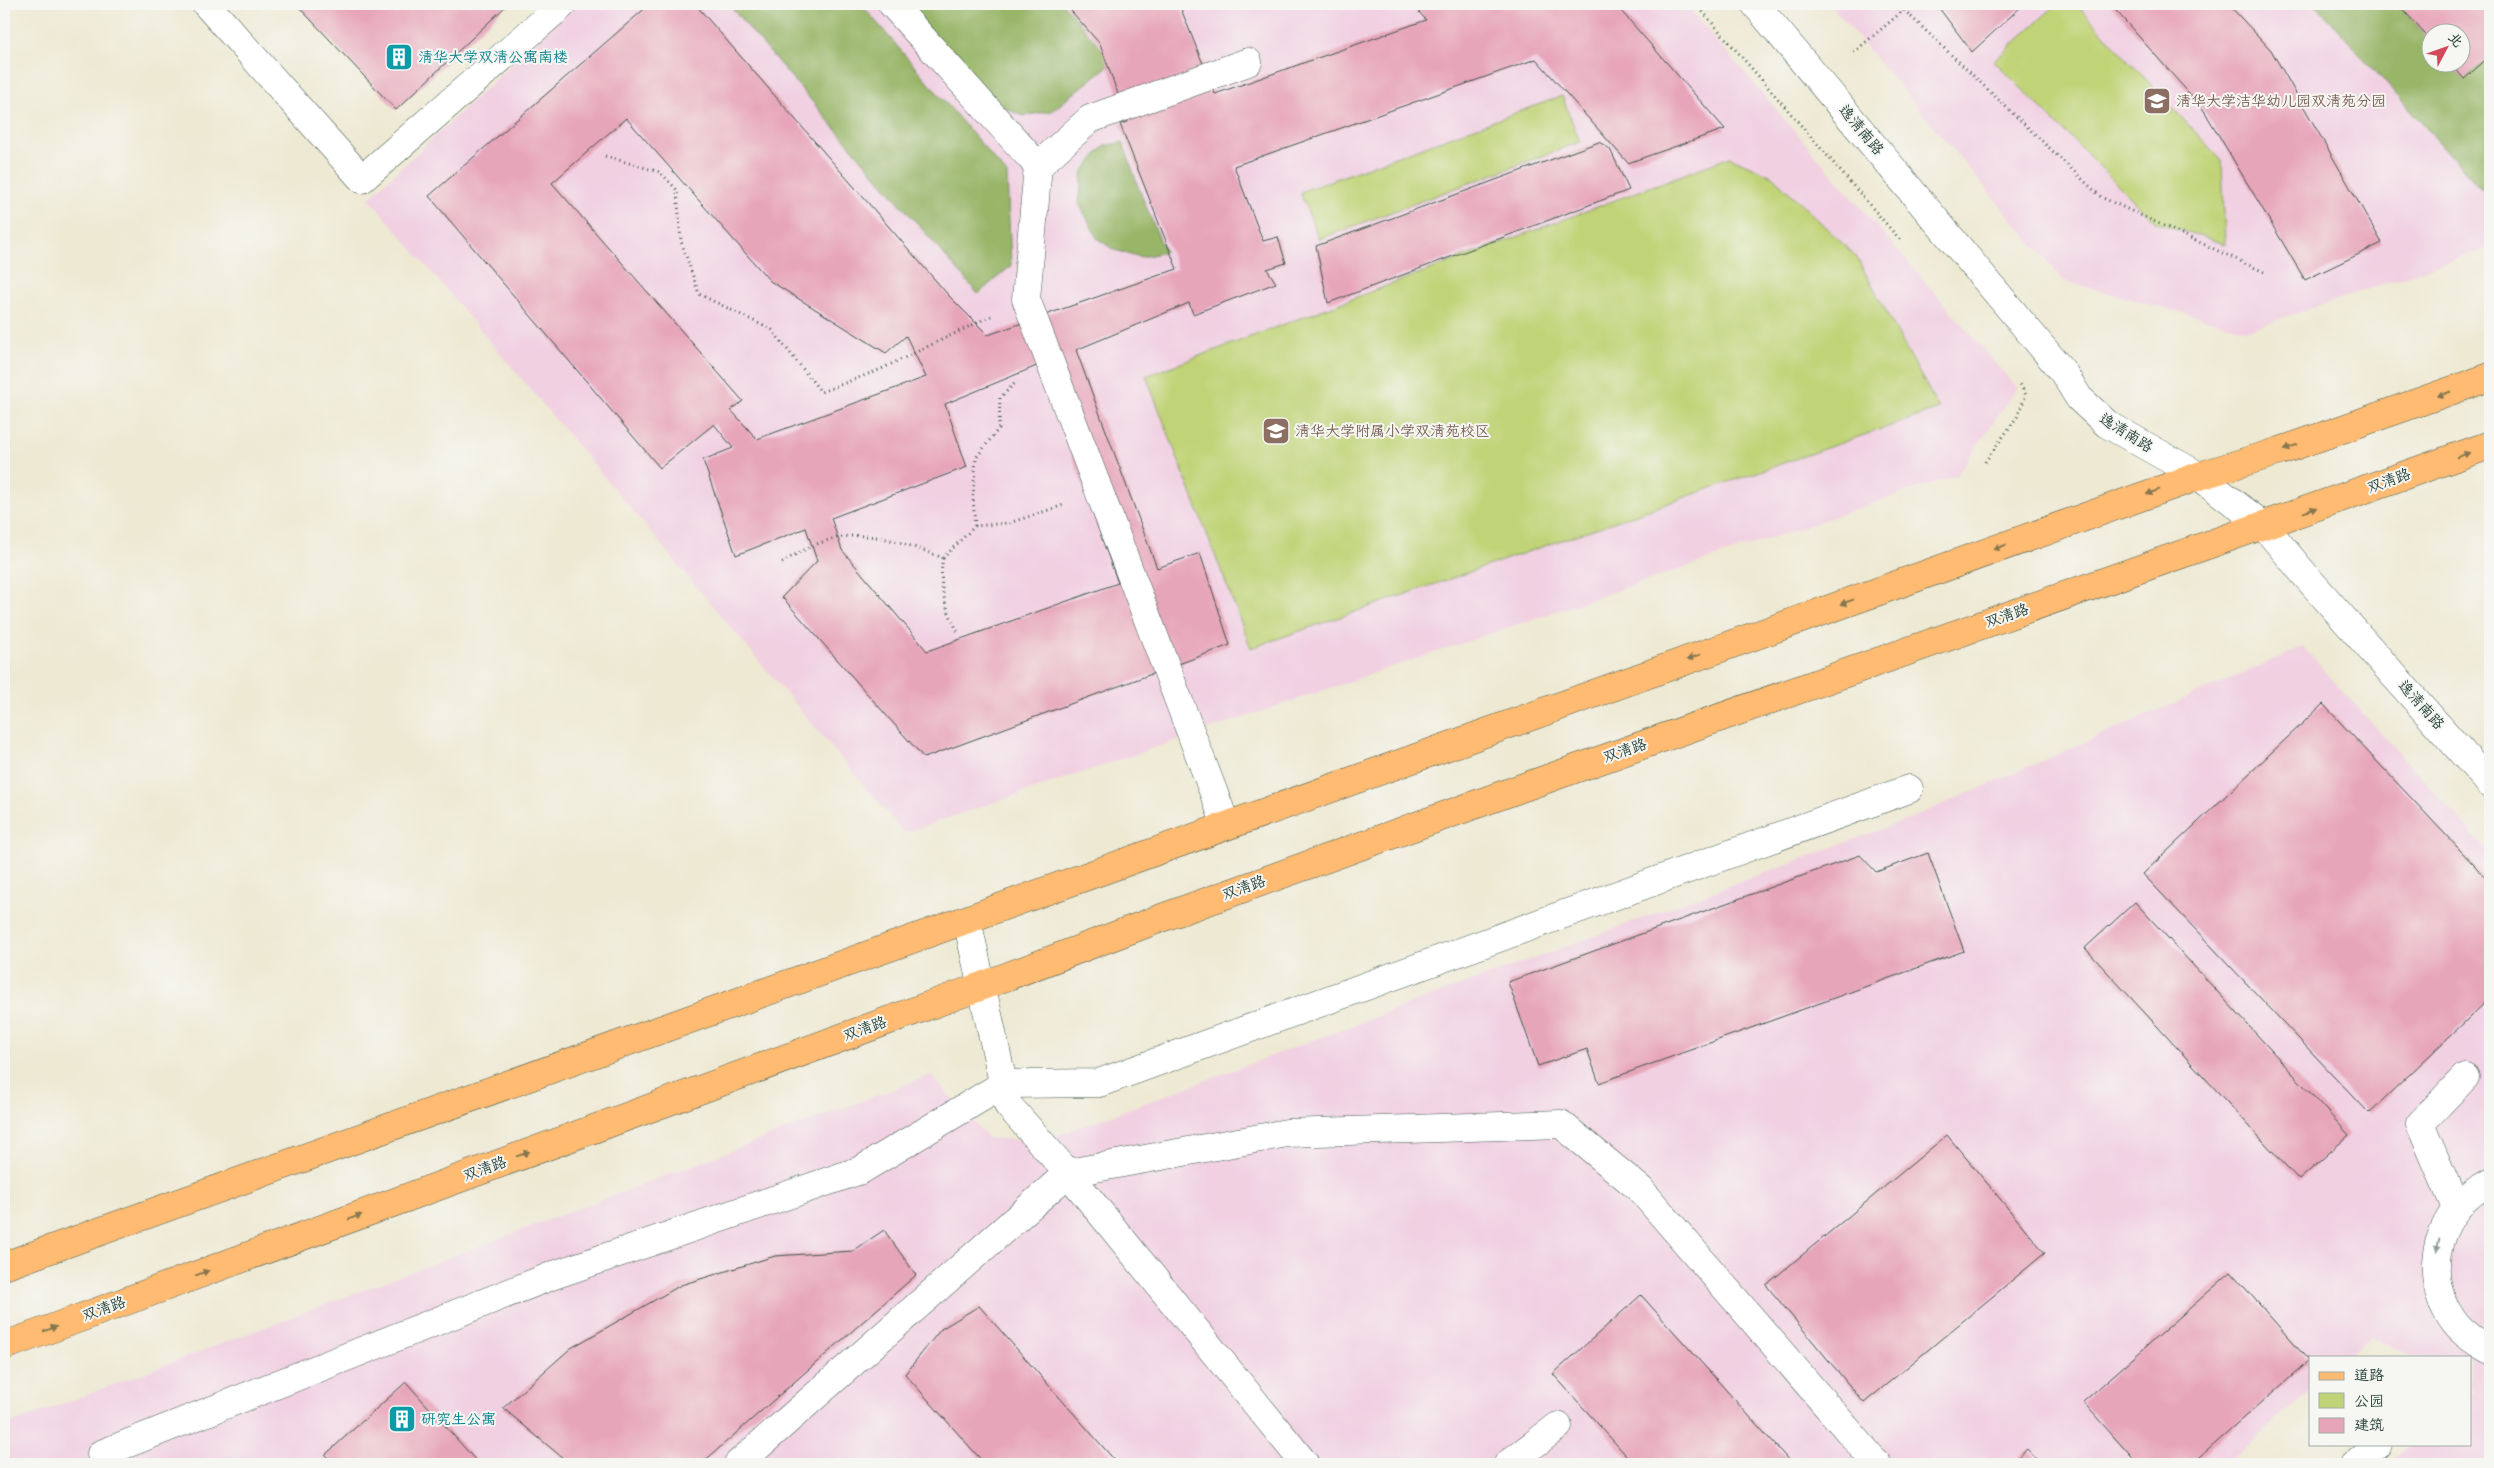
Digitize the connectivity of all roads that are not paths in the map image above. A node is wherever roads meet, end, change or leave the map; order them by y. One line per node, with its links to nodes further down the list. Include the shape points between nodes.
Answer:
1 (206, 4): 2 (street, via 362,179)
2 (563, 4)
3 (892, 4): 6 (street)
4 (1755, 4): 9 (street, 逸清南路, via 2063,372 2079,398 2107,424)
5 (1248, 62): 6 (street, via 1090,119)
6 (1038, 166): 13 (street, via 1026,299)
7 (2490, 377): 9 (main road, one-way to 9)
8 (2490, 445): 10 (main road, 双清路, one-way to 8)
9 (2199, 476): 10 (street, 逸清南路); 13 (main road, one-way to 13)
10 (2264, 526): 11 (street, 逸清南路); 15 (main road, 双清路, via 1524,787)
11 (2490, 784)
12 (1909, 790): 17 (street, via 1099,1083)
13 (1226, 826): 14 (main road)
14 (967, 920): 15 (street); 21 (main road)
15 (982, 986): 17 (street); 22 (main road, 双清路, one-way to 15)
16 (2464, 1077): 20 (street, via 2420,1124)
17 (1004, 1084): 18 (street, via 1008,1105); 26 (street, via 861,1170 554,1275)
18 (1068, 1173): 27 (street); 28 (street); 30 (street, via 1287,1133 1562,1124 1640,1189)
19 (2490, 1183): 20 (street)
20 (2456, 1208): 23 (street, one-way to 23, via 2441,1234 2435,1262 2439,1292 2451,1319)
21 (4, 1266)
22 (4, 1346)
23 (2474, 1349)
24 (1558, 1426): 29 (street)
25 (2376, 1446): 31 (street)
26 (101, 1454)
27 (738, 1464)
28 (1306, 1464)
29 (1508, 1464)
30 (1877, 1464)
31 (2355, 1464)

